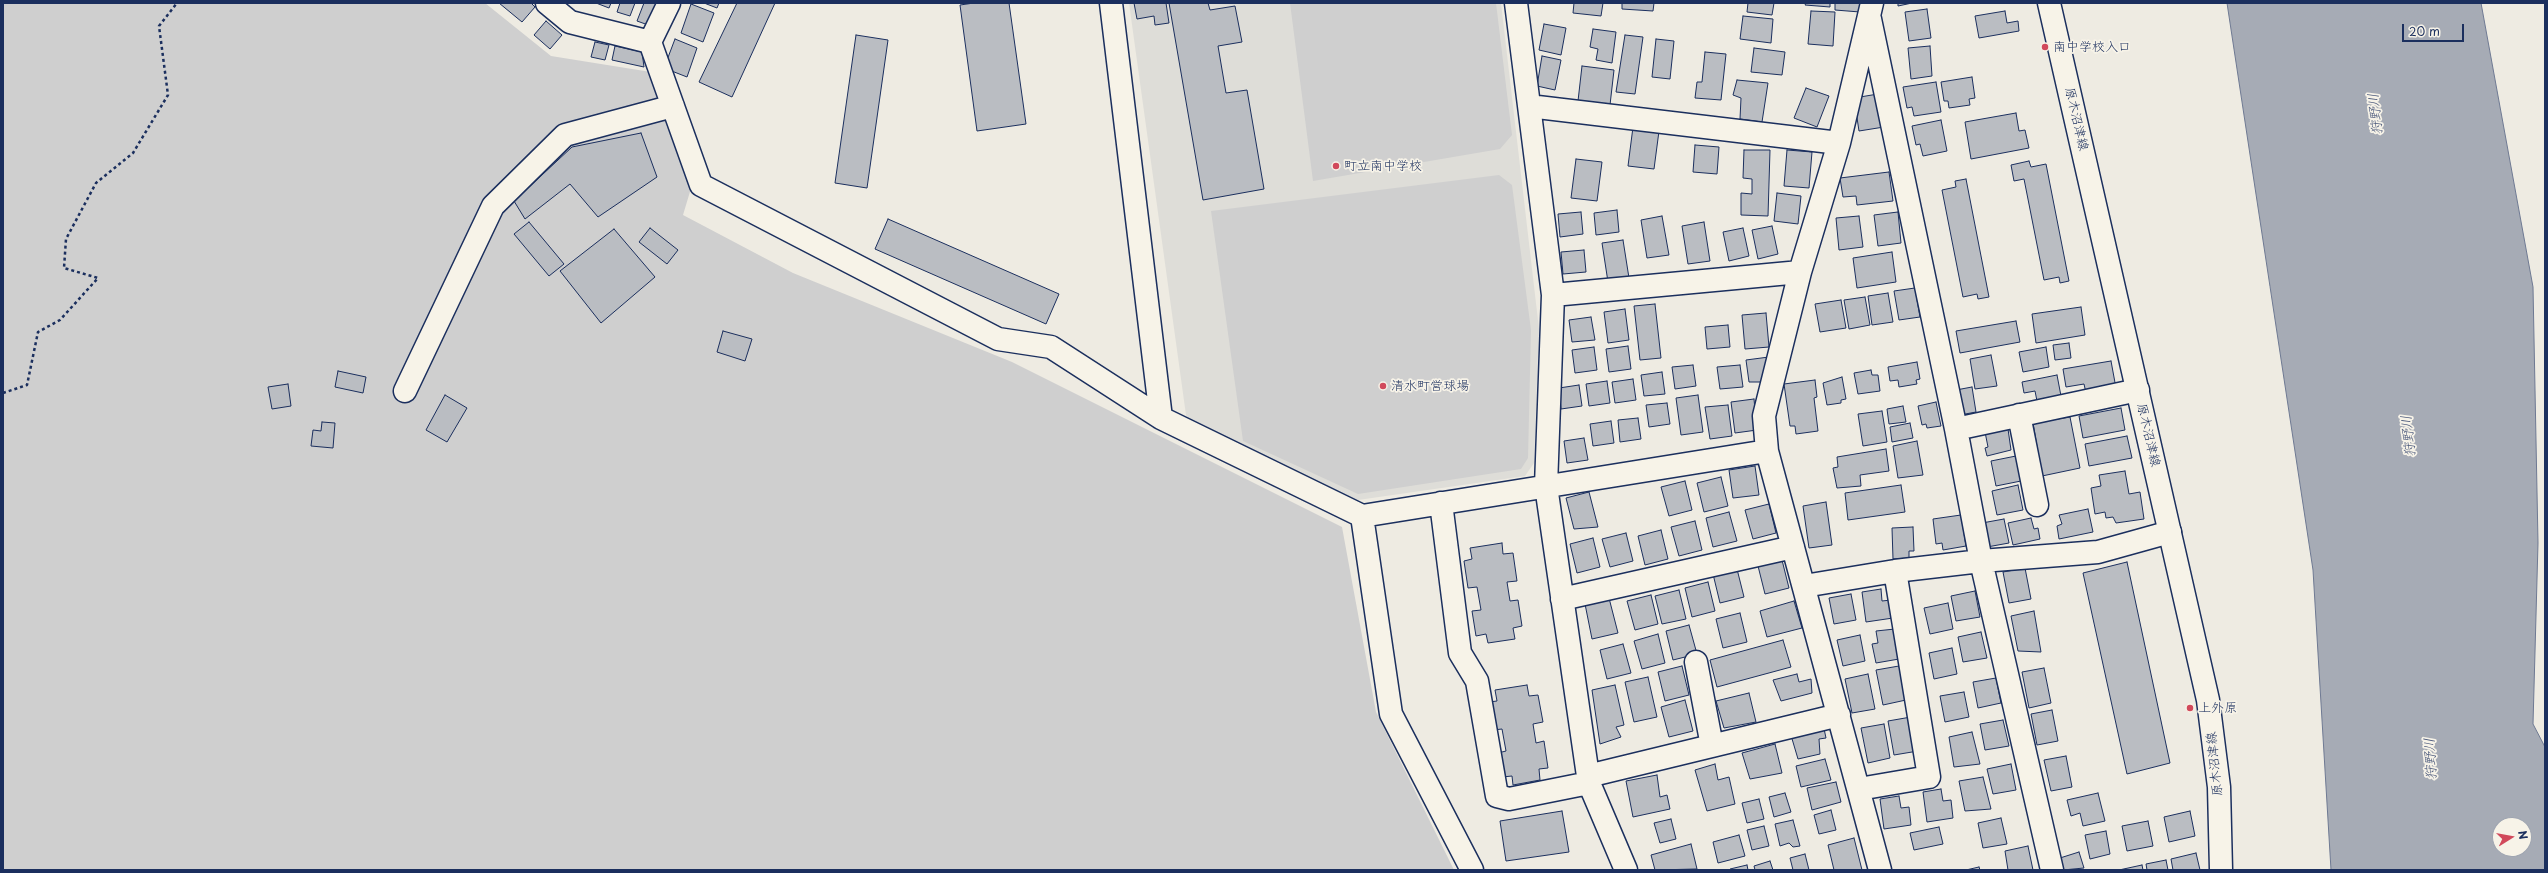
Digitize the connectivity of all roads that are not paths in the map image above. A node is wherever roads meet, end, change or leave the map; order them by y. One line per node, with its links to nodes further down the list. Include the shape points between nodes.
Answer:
1 (669, 3): 7 (street)
2 (1111, 3): 16 (street)
3 (1516, 3): 9 (street)
4 (2049, 3): 13 (street, 原木沼津線)
5 (558, 7): 7 (street, via 570,22)
6 (1870, 8): 10 (street); 17 (street)
7 (650, 42): 8 (street)
8 (673, 106): 14 (street, via 565,135 493,206); 16 (street, via 701,185 998,339 1051,347)
9 (1529, 106): 10 (street); 12 (street)
10 (1839, 143): 11 (street)
11 (1800, 272): 12 (street); 18 (street, via 1764,416)
12 (1553, 295): 19 (street)
13 (2138, 390): 15 (street); 23 (street, 原木沼津線)
14 (405, 391)
15 (2019, 415): 17 (street); 21 (street)
16 (1161, 418): 22 (street)
17 (1956, 429): 25 (street)
18 (1767, 451): 19 (street); 24 (street)
19 (1546, 486): 20 (street); 28 (street)
20 (1441, 503): 22 (street); 32 (street, via 1460,653 1477,681 1497,796 1509,799)
21 (2037, 505)
22 (1362, 516): 34 (street, via 1391,714)
23 (2170, 532): 25 (street, via 2098,552); 38 (street, 原木沼津線, via 2208,700 2218,787)
24 (1793, 548): 27 (street); 28 (street)
25 (1981, 561): 26 (street); 37 (street)
26 (1895, 571): 27 (street); 33 (street, via 1929,777)
27 (1804, 586): 30 (street)
28 (1562, 599): 32 (street)
29 (1696, 662): 31 (street)
30 (1839, 715): 31 (street); 33 (street)
31 (1712, 746): 32 (street)
32 (1589, 779): 35 (street)
33 (1859, 789): 36 (street)
34 (1472, 870)
35 (1626, 870)
36 (1880, 870)
37 (2052, 870)
38 (2221, 870)

